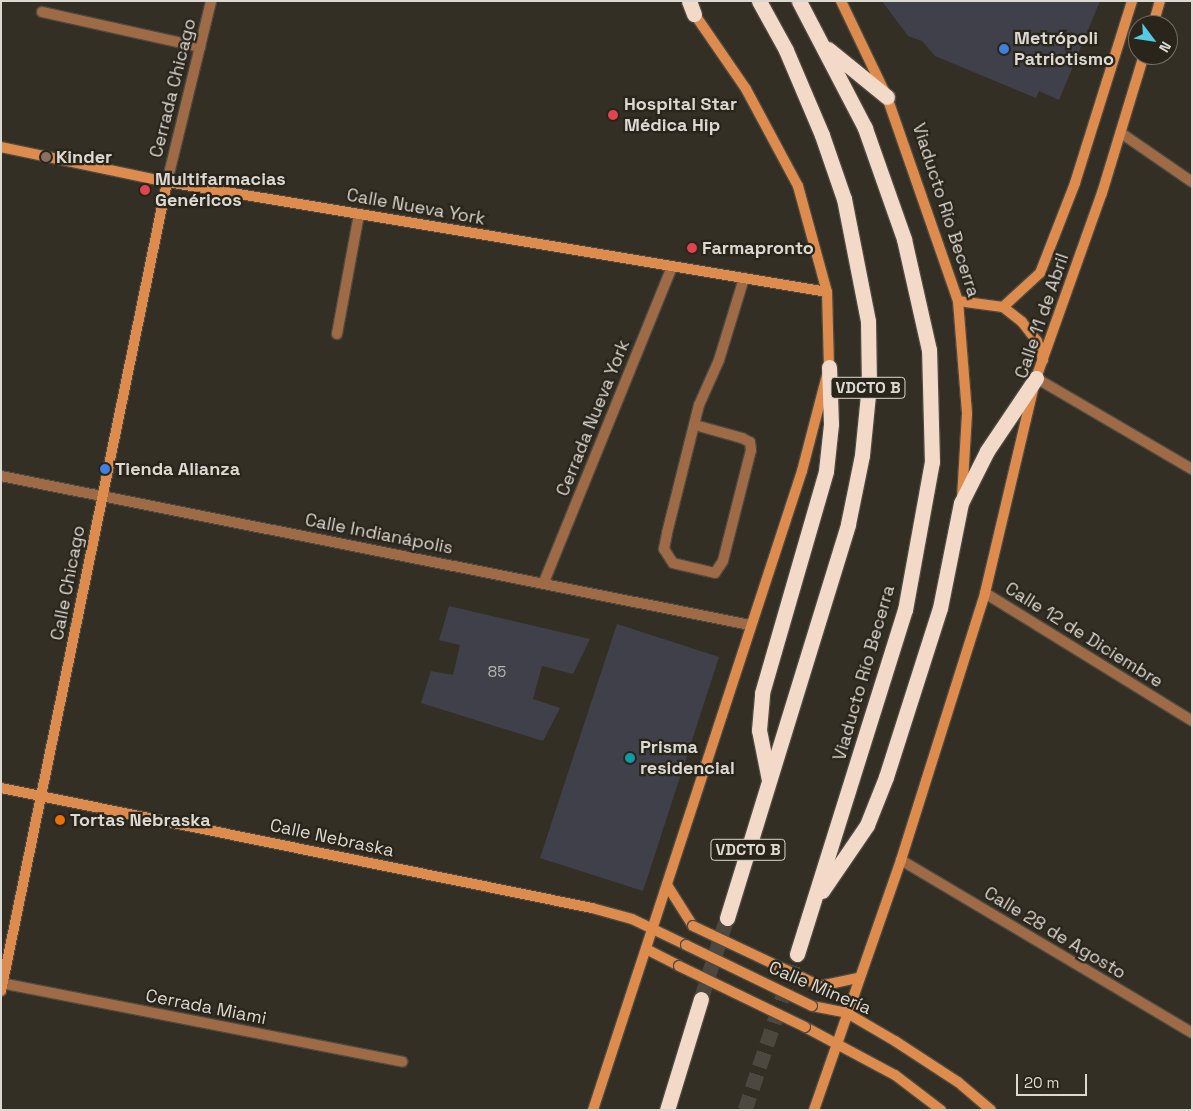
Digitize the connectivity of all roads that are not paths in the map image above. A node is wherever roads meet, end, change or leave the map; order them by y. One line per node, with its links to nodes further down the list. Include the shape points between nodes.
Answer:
1 (211, 1): 11 (street, Cerrada Chicago)
2 (685, 1): 8 (street)
3 (759, 1): 38 (highway, VDCTO B, via 786,50 841,190 868,330 869,385 862,455 848,524)
4 (799, 1): 12 (highway, Viaducto Río Becerra / VDCTO B)
5 (841, 1): 14 (street, Viaducto Río Becerra)
6 (1132, 1): 24 (street, via 1050,252 1035,280)
7 (1160, 1): 10 (street)
8 (692, 8): 22 (street, via 746,89 798,186)
9 (42, 12): 11 (street)
10 (1156, 15)
11 (200, 47): 17 (street, Cerrada Chicago)
12 (826, 48): 14 (highway); 43 (highway, Viaducto Río Becerra / VDCTO B, via 865,128 904,239 929,350 932,462 905,610)
13 (1141, 65): 15 (street, Calle 11 de Abril)
14 (887, 97): 23 (street, Viaducto Río Becerra)
15 (1121, 133): 18 (street); 26 (street, Calle 11 de Abril)
16 (1, 147): 17 (street, Calle Nueva York)
17 (167, 182): 19 (street, Calle Nueva York); 32 (street, Calle Chicago)
18 (1192, 182)
19 (359, 214): 20 (street, Calle Nueva York); 25 (street)
20 (672, 267): 21 (street, Calle Nueva York); 34 (street, Cerrada Nueva York)
21 (744, 278): 22 (street, Calle Nueva York); 29 (street)
22 (827, 292): 27 (street)
23 (958, 301): 24 (street); 33 (street, Viaducto Río Becerra, via 967,414)
24 (1003, 307): 26 (street, via 1022,322 1037,341)
25 (337, 334)
26 (1042, 360): 28 (street, Calle 11 de Abril)
27 (829, 367): 36 (street, via 802,472); 38 (highway, via 831,424 826,471 762,693 759,730)
28 (1036, 378): 30 (street); 33 (highway, via 988,451); 35 (street, Calle 11 de Abril)
29 (695, 425): 29 (street, via 664,549 673,564 715,573 723,561 751,450 750,442)
30 (1192, 469)
31 (1, 476): 32 (street, Calle Indianápolis)
32 (102, 497): 34 (street, Calle Indianápolis); 40 (street, Calle Chicago)
33 (961, 503): 43 (highway, via 940,608 886,777 867,826)
34 (544, 582): 36 (street, Calle Indianápolis)
35 (985, 593): 37 (street, Calle 12 de Diciembre); 41 (street)
36 (750, 625): 42 (street)
37 (1192, 722)
38 (770, 781): 44 (highway, VDCTO B)
39 (1, 788): 40 (street, Calle Nebraska)
40 (41, 795): 45 (street, Calle Nebraska, via 592,908); 49 (street, Calle Chicago)
41 (901, 860): 48 (street); 52 (street, Calle 28 de Agosto)
42 (667, 885): 45 (street); 48 (street, bridge, via 693,926 820,986)
43 (812, 904): 47 (highway, Viaducto Río Becerra / VDCTO B)
44 (727, 918)
45 (653, 928): 46 (street); 51 (street, Calle Minería, bridge, via 812,1006)
46 (646, 949): 53 (street, bridge); 55 (street)
47 (797, 954)
48 (860, 978): 51 (street)
49 (2, 986): 54 (street, Cerrada Miami)
50 (701, 999): 56 (highway)
51 (847, 1013): 53 (street); 59 (street, Calle Minería, via 926,1060)
52 (1192, 1033)
53 (836, 1043): 57 (street); 58 (street, via 895,1075)
54 (402, 1062)
55 (593, 1110)
56 (666, 1110)
57 (814, 1110)
58 (941, 1110)
59 (991, 1110)

